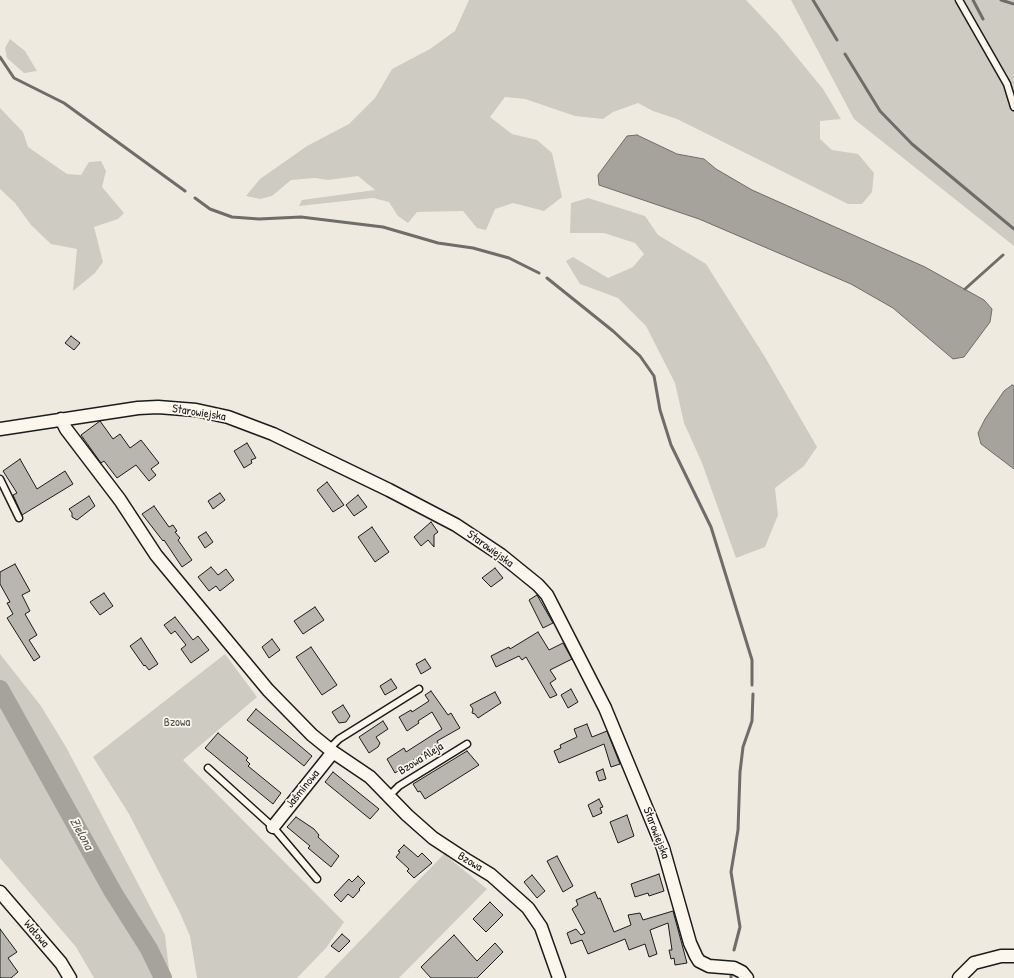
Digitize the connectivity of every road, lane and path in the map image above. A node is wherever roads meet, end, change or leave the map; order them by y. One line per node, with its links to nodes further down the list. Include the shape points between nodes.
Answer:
1 (959, 0): 2 (lane, via 1006,84)
2 (1014, 107)
3 (61, 419): 4 (street, Starowiejska); 9 (street, Bzowa, via 156,555 268,690 302,726); 18 (street, Starowiejska, via 158,407 196,410 228,417 273,434 456,524 538,585 547,595 606,708 663,848 696,956 699,961 709,966 734,968)
4 (0, 428)
5 (0, 479): 6 (lane)
6 (19, 518)
7 (419, 689): 9 (lane, via 339,739)
8 (467, 744): 11 (lane, Bzowa Aleja, via 399,786)
9 (331, 750): 11 (street, Bzowa, via 370,777); 12 (street, Jaśminowa)
10 (208, 768): 12 (lane)
11 (389, 796): 17 (street, Bzowa, via 432,838 492,875 528,908 541,927)
12 (273, 827): 13 (lane)
13 (317, 879)
14 (0, 892): 16 (street, Wałowa, via 61,963)
15 (1014, 956): 19 (street, via 1001,956 974,963)
16 (70, 978)
17 (559, 978)
18 (747, 978)
19 (959, 978)

